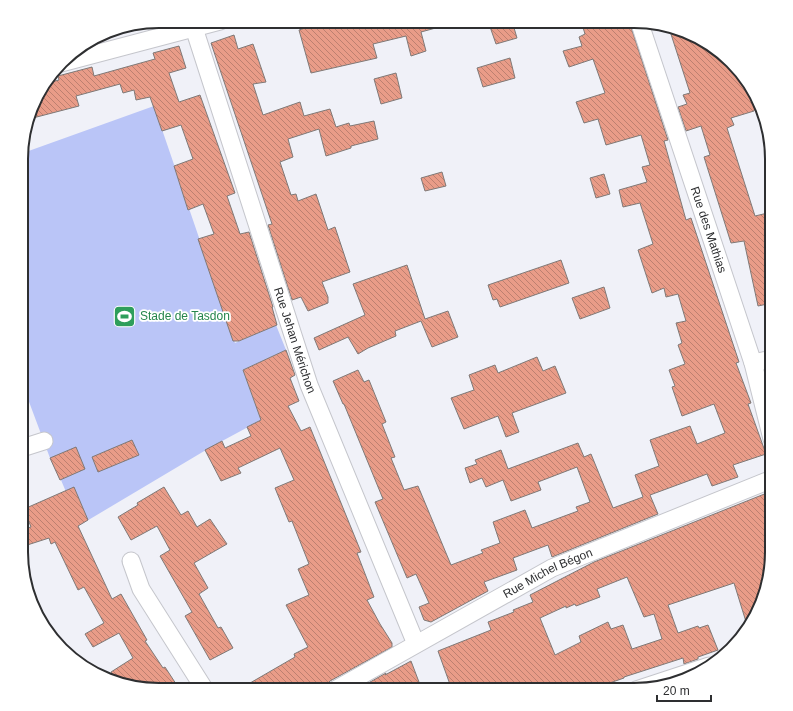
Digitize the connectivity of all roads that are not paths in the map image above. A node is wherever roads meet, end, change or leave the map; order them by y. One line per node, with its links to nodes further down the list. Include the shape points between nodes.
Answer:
1 (194, 28): 3 (street); 11 (street, Rue Jehan Mérichon, via 309,385)
2 (641, 28): 5 (street, Rue des Mathias)
3 (76, 59)
4 (765, 360): 5 (street)
5 (753, 363): 6 (street, Rue des Mathias)
6 (765, 411)
7 (44, 441): 8 (street)
8 (28, 446)
9 (765, 482): 11 (street, Rue Michel Bégon, via 552,568)
10 (131, 561): 12 (street, via 141,589)
11 (416, 644): 13 (street, Rue Michel Bégon)
12 (200, 683)
13 (347, 683)

